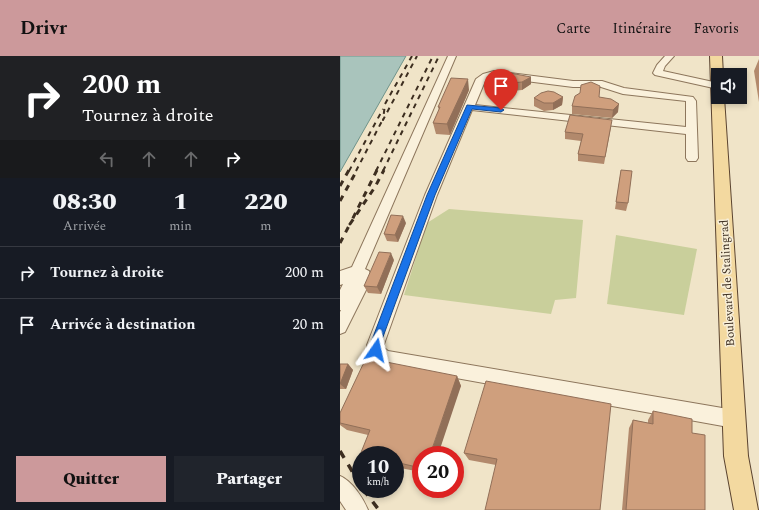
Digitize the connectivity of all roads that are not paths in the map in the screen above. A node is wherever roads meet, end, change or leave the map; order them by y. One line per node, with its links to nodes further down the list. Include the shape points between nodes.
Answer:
1 (452, 56): 11 (street)
2 (670, 56): 4 (street)
3 (716, 56): 5 (main road, Boulevard de Stalingrad)
4 (660, 61): 6 (street, via 658,73)
5 (716, 68)
6 (711, 85)
7 (718, 104): 15 (main road, Boulevard de Stalingrad)
8 (469, 106): 9 (street); 9 (street, via 481,79 489,75 573,84 602,84 623,91 690,99); 15 (street, via 431,195 375,345 376,350 384,358)
9 (692, 131): 10 (street)
10 (692, 158)
11 (356, 273): 12 (street, via 347,273); 13 (street); 14 (street, via 362,273 365,278)
12 (340, 279)
13 (340, 304)
14 (340, 327)
15 (734, 419): 18 (main road, Boulevard de Stalingrad, via 736,456)
16 (340, 485): 17 (street)
17 (358, 510)
18 (746, 510)

